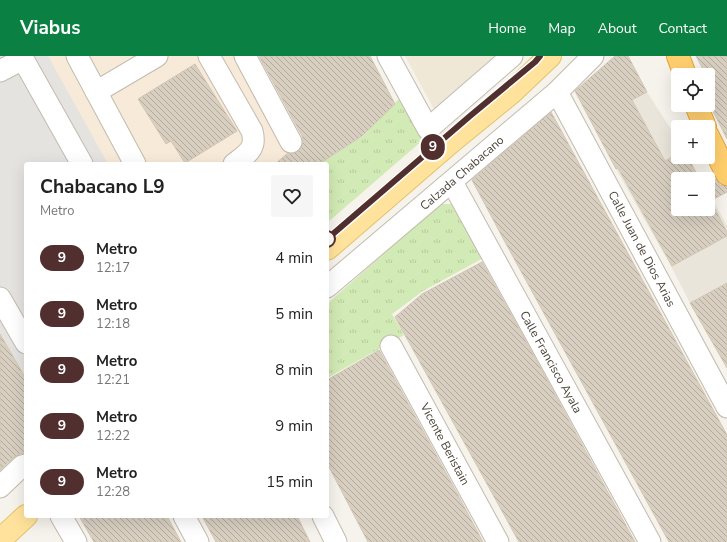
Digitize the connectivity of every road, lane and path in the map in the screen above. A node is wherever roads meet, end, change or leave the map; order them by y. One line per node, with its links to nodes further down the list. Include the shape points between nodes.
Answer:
1 (77, 56): 13 (street)
2 (157, 56): 13 (street)
3 (209, 56): 19 (street, via 252,131 252,148)
4 (245, 56): 15 (street)
5 (388, 56): 6 (street, via 428,129)
6 (512, 56)
7 (550, 56): 22 (main road, via 511,93)
8 (593, 56): 14 (street, Calzada Chabacano)
9 (678, 56): 11 (highway)
10 (22, 57): 12 (street); 17 (street)
11 (682, 68)
12 (0, 72)
13 (96, 92): 18 (street)
14 (557, 92): 21 (street, Calzada Chabacano); 27 (street, Calle Juan de Dios Arias)
15 (292, 142)
16 (715, 150): 20 (highway)
17 (81, 162)
18 (134, 162)
19 (237, 162)
20 (727, 174)
21 (452, 182): 23 (street, Calzada Chabacano); 39 (street, Calle Francisco Ayala)
22 (329, 247)
23 (329, 285)
24 (0, 298): 25 (street)
25 (24, 340)
26 (392, 346): 38 (street, Vicente Beristain)
27 (727, 407)
28 (24, 466): 29 (street)
29 (0, 487)
30 (24, 518): 34 (main road)
31 (62, 518): 35 (street)
32 (185, 518): 36 (street)
33 (324, 518): 37 (street)
34 (0, 540)
35 (76, 542)
36 (198, 542)
37 (336, 542)
38 (498, 542)
39 (650, 542)

